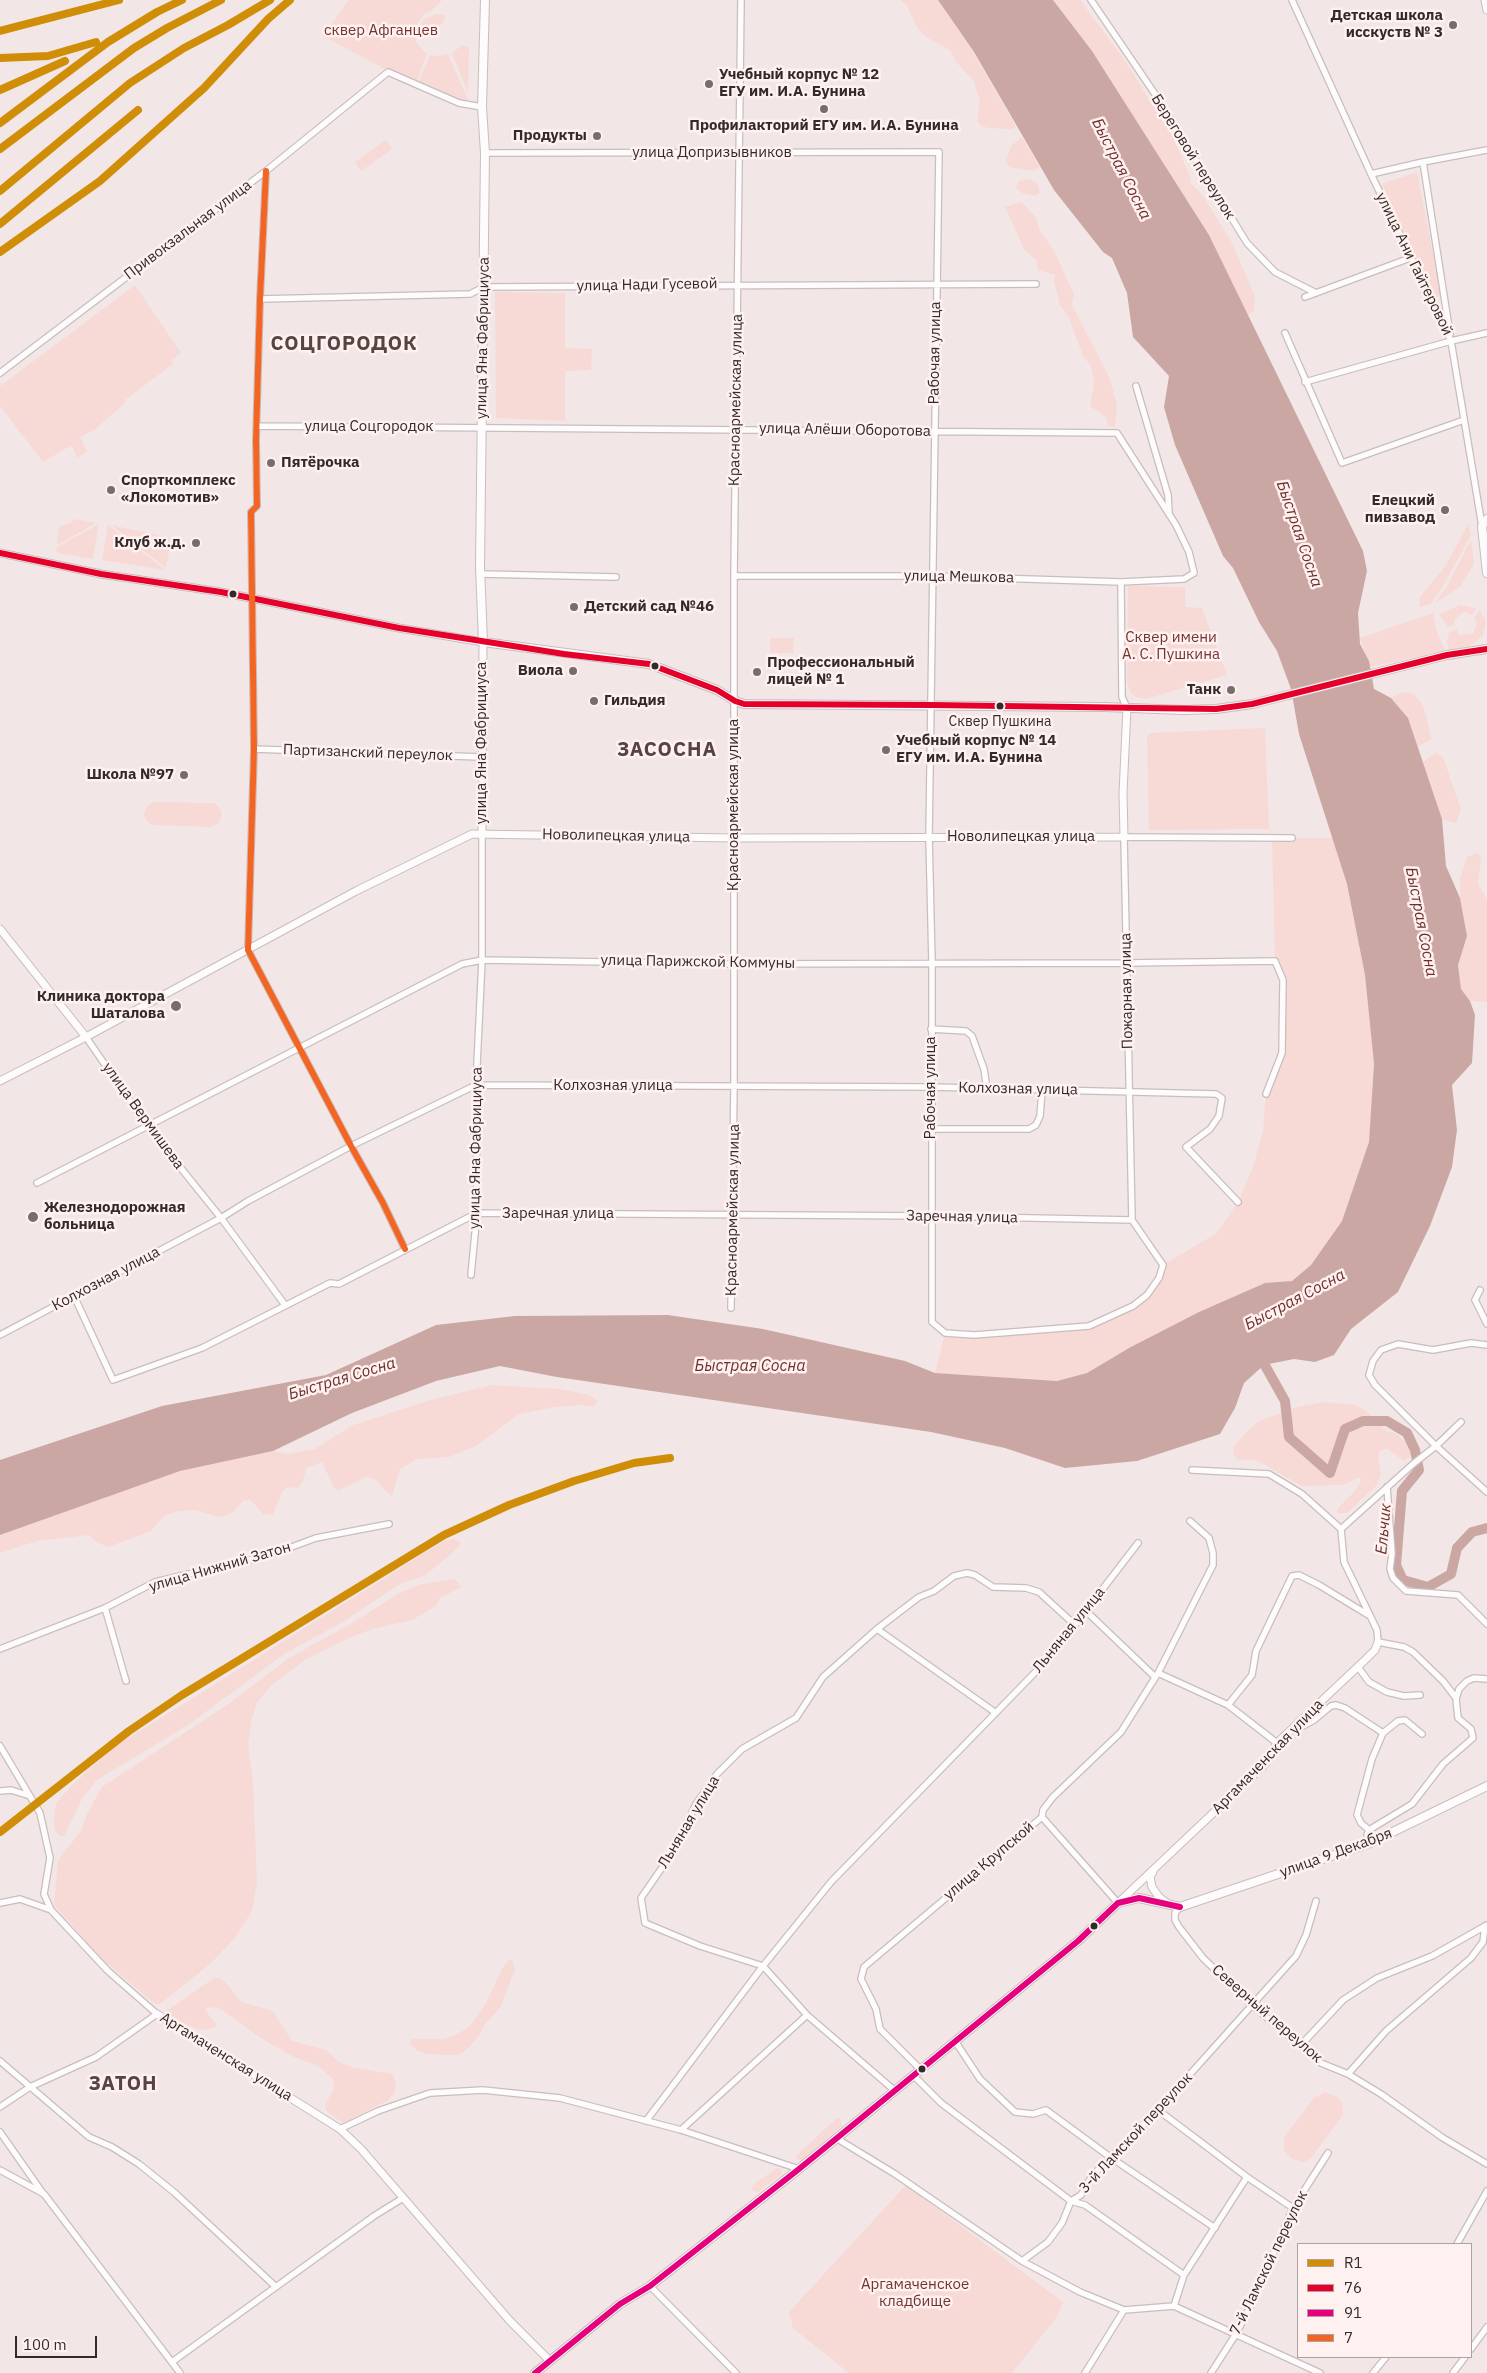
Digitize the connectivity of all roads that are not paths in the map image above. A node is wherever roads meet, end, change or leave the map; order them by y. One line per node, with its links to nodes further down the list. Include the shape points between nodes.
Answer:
1 (485, 0): 7 (main road, улица Яна Фабрициуса)
2 (741, 0): 11 (street, Красноармейская улица)
3 (1091, 0): 20 (street, Береговой переулок, via 1247,243 1275,272)
4 (1292, 0): 14 (street, улица Ани Гайтеровой)
5 (1485, 0): 6 (street)
6 (1487, 10)
7 (482, 107): 10 (main road, улица Яна Фабрициуса); 13 (street, Привокзальная улица, via 459,104 388,72)
8 (1487, 150): 12 (street)
9 (939, 152): 11 (street, улица Допризывников); 17 (street, Рабочая улица)
10 (485, 153): 11 (street, улица Допризывников); 19 (main road, улица Яна Фабрициуса)
11 (739, 153): 16 (street, Красноармейская улица)
12 (1423, 162): 14 (street); 25 (street)
13 (266, 171): 22 (street); 26 (street, Привокзальная улица)
14 (1371, 174): 15 (street, улица Ани Гайтеровой)
15 (1410, 258): 20 (street); 25 (street, улица Ани Гайтеровой)
16 (737, 284): 17 (street, улица Нади Гусевой); 19 (street, улица Нади Гусевой); 32 (street, Красноармейская улица)
17 (936, 284): 18 (street, улица Нади Гусевой); 33 (street, Рабочая улица)
18 (1036, 284)
19 (484, 287): 22 (street, улица Нади Гусевой, via 470,294); 31 (main road, улица Яна Фабрициуса)
20 (1316, 293): 21 (street)
21 (1305, 297)
22 (260, 298): 30 (street)
23 (1285, 333): 27 (street)
24 (1487, 333): 25 (street)
25 (1451, 340): 27 (street); 29 (street, улица Ани Гайтеровой)
26 (0, 373)
27 (1306, 382): 29 (street, via 1342,463)
28 (1136, 386): 34 (street, via 1168,495)
29 (1464, 420): 36 (street, улица Ани Гайтеровой)
30 (257, 426): 31 (street, улица Соцгородок); 44 (street, via 258,506 251,512)
31 (482, 428): 32 (street, улица Алёши Оборотова); 39 (main road, улица Яна Фабрициуса)
32 (736, 429): 33 (street, улица Алёши Оборотова); 40 (street, Красноармейская улица)
33 (934, 431): 34 (street, улица Алёши Оборотова, via 1117,432); 41 (street, Рабочая улица)
34 (1170, 516): 43 (street, улица Мешкова, via 1189,552 1194,574 1184,579)
35 (1487, 519): 36 (main road)
36 (1482, 526): 38 (main road, улица Ани Гайтеровой)
37 (0, 553): 44 (street)
38 (1487, 573)
39 (481, 574): 42 (street); 45 (main road, улица Яна Фабрициуса)
40 (734, 576): 41 (street, улица Мешкова); 47 (street, Красноармейская улица)
41 (931, 576): 43 (street, улица Мешкова); 48 (street, Рабочая улица)
42 (616, 577)
43 (1121, 582): 49 (street, via 1122,697)
44 (252, 599): 45 (street); 50 (street)
45 (483, 642): 47 (main road, via 649,664 717,690); 51 (street, улица Яна Фабрициуса)
46 (1487, 649): 49 (main road, via 1443,656 1252,704 1192,710)
47 (735, 701): 48 (main road, via 757,705); 55 (street, Красноармейская улица)
48 (932, 704): 49 (main road); 53 (street, Рабочая улица)
49 (1127, 708): 54 (street, Пожарная улица)
50 (254, 750): 51 (street, Партизанский переулок); 58 (street)
51 (481, 757): 52 (street, улица Яна Фабрициуса)
52 (482, 834): 55 (street, Новолипецкая улица); 58 (street, Новолипецкая улица, via 472,834 365,887); 59 (street, улица Яна Фабрициуса)
53 (928, 837): 54 (street, Новолипецкая улица); 55 (street, Новолипецкая улица); 60 (street, Рабочая улица)
54 (1124, 837): 56 (street, Новолипецкая улица); 61 (street, Пожарная улица)
55 (734, 838): 62 (street, Красноармейская улица)
56 (1292, 838)
57 (0, 929): 64 (street, улица Вермишева)
58 (248, 950): 64 (street, Новолипецкая улица); 65 (street)
59 (482, 960): 62 (street, улица Парижской Коммуны); 65 (street, улица Парижской Коммуны, via 462,964); 67 (street, улица Яна Фабрициуса)
60 (932, 963): 61 (street, улица Парижской Коммуны); 62 (street, улица Парижской Коммуны); 63 (street, Рабочая улица)
61 (1126, 963): 72 (street, Пожарная улица); 73 (street, улица Парижской Коммуны, via 1275,960 1283,980 1282,1053)
62 (732, 964): 68 (street, Красноармейская улица)
63 (931, 1029): 69 (street, Рабочая улица); 70 (street, via 966,1031 972,1036 984,1069)
64 (86, 1038): 66 (street, Новолипецкая улица); 74 (street, улица Вермишева)
65 (299, 1049): 74 (street, улица Парижской Коммуны); 76 (street)
66 (0, 1081)
67 (476, 1085): 68 (street, Колхозная улица); 76 (street, Колхозная улица); 79 (street, улица Яна Фабрициуса)
68 (734, 1086): 69 (street, Колхозная улица); 80 (street, Красноармейская улица)
69 (931, 1087): 70 (street, Колхозная улица); 75 (street, Рабочая улица)
70 (987, 1089): 71 (street, Колхозная улица)
71 (1042, 1091): 72 (street, Колхозная улица); 75 (street, via 1040,1116 1036,1125 1029,1129)
72 (1129, 1091): 78 (street, Колхозная улица, via 1216,1094 1222,1098 1219,1116 1210,1129 1186,1147); 83 (street, Пожарная улица)
73 (1266, 1094)
74 (147, 1126): 77 (street, улица Парижской Коммуны); 82 (street, улица Вермишева)
75 (931, 1129): 81 (street, Рабочая улица)
76 (351, 1146): 82 (street, Колхозная улица); 84 (street)
77 (37, 1183)
78 (1238, 1202)
79 (478, 1213): 80 (street, Заречная улица); 84 (street, Заречная улица); 85 (street, улица Яна Фабрициуса)
80 (733, 1215): 81 (street, Заречная улица); 89 (street, Красноармейская улица)
81 (931, 1216): 83 (street, Заречная улица); 83 (street, Рабочая улица, via 932,1322 945,1332 974,1335 1089,1326 1133,1306 1159,1278 1163,1265)
82 (221, 1218): 87 (street, Колхозная улица); 88 (street, улица Вермишева)
83 (1132, 1220)
84 (405, 1249): 88 (street, Заречная улица, via 339,1284 330,1284)
85 (471, 1275)
86 (1480, 1290): 90 (street, via 1474,1300)
87 (74, 1296): 88 (street, Заречная улица, via 113,1380 202,1348); 91 (street, Колхозная улица)
88 (285, 1305)
89 (731, 1308)
90 (1487, 1324)
91 (0, 1335)
92 (1487, 1345): 94 (street, via 1471,1343 1433,1350 1398,1344 1381,1350 1373,1361 1369,1375 1375,1385)
93 (1460, 1422): 94 (street)
94 (1436, 1446): 96 (street); 97 (street)
95 (1192, 1470): 100 (street, via 1269,1474 1302,1494)
96 (1387, 1486): 100 (street); 105 (street, via 1393,1578 1406,1591 1458,1595)
97 (1487, 1492)
98 (1190, 1521): 111 (street, улица Крупской, via 1210,1538 1213,1565)
99 (390, 1524): 102 (street, улица Нижний Затон, via 316,1538 270,1555 155,1582)
100 (1341, 1529): 104 (street, via 1344,1562)
101 (1138, 1543): 103 (street, Льняная улица)
102 (105, 1608): 109 (street, улица Нижний Затон); 113 (street)
103 (1086, 1611): 106 (street, Льняная улица); 111 (street)
104 (1371, 1616): 108 (street); 116 (street, via 1319,1585 1299,1575 1292,1576 1256,1651 1252,1675)
105 (1487, 1624)
106 (1075, 1625): 107 (street, via 1039,1592 1026,1588 994,1587 967,1573 954,1576 934,1591 919,1597); 117 (street, Льняная улица, via 1052,1655)
107 (876, 1629): 117 (street); 137 (street, Льняная улица, via 823,1677 796,1718 742,1749 717,1774 696,1804 675,1849 641,1898 645,1923 700,1946)
108 (1378, 1642): 110 (street, Аргамаченская улица, via 1375,1650); 115 (street, via 1413,1652)
109 (0, 1650)
110 (1358, 1667): 114 (street, via 1369,1682 1387,1692); 118 (street, Аргамаченская улица)
111 (1156, 1675): 116 (street); 126 (street, улица Крупской, via 1121,1732 1053,1797)
112 (1487, 1679): 115 (street, via 1467,1681)
113 (126, 1681)
114 (1420, 1695)
115 (1456, 1698): 127 (street, via 1458,1718 1471,1729 1473,1738 1443,1764 1412,1804)
116 (1228, 1705): 121 (street)
117 (996, 1713): 137 (street, Льняная улица, via 831,1882)
118 (1291, 1730): 119 (street, via 1336,1705); 121 (street, Аргамаченская улица)
119 (1383, 1733): 120 (street, via 1398,1721 1405,1720); 127 (street, via 1372,1759 1357,1815)
120 (1422, 1734)
121 (1277, 1743): 129 (street, Аргамаченская улица, via 1266,1763)
122 (0, 1746): 125 (street)
123 (1487, 1786): 128 (main road, улица 9 Декабря)
124 (0, 1790): 125 (street)
125 (27, 1795): 135 (street, via 40,1813 50,1858 44,1894)
126 (1042, 1817): 132 (street); 144 (street, улица Крупской, via 864,1967 860,1979 876,2009 880,2029)
127 (1369, 1830): 128 (street)
128 (1370, 1844): 134 (main road, улица 9 Декабря)
129 (1154, 1870): 132 (street, Аргамаченская улица); 133 (street, via 1150,1877 1152,1887)
130 (1316, 1900): 138 (street, 3-й Ламской переулок, via 1296,1956)
131 (0, 1903): 135 (street, via 20,1899)
132 (1118, 1903): 133 (main road, via 1139,1898); 141 (main road, via 1078,1941)
133 (1167, 1903): 134 (main road)
134 (1180, 1907): 138 (street, Северный переулок, via 1175,1913 1179,1927 1203,1958)
135 (51, 1910): 139 (street, Аргамаченская улица, via 108,1970)
136 (1486, 1926): 142 (street, via 1432,1956 1370,1982 1343,2000); 145 (street, via 1483,1942 1471,1958 1386,2031)
137 (763, 1966): 140 (street); 151 (street, Льняная улица)
138 (1253, 2006): 142 (street, Северный переулок); 150 (street, 3-й Ламской переулок)
139 (157, 2014): 147 (street, via 96,2057); 152 (street, Аргамаченская улица)
140 (807, 2015): 148 (street); 153 (street)
141 (955, 2041): 144 (main road); 157 (street, via 980,2079 1015,2112 1033,2114 1046,2110)
142 (1301, 2045): 145 (street, Северный переулок, via 1321,2062)
143 (0, 2060): 147 (street)
144 (920, 2069): 146 (main road)
145 (1348, 2074): 158 (street, Северный переулок)
146 (913, 2075): 148 (main road); 165 (street, via 941,2103)
147 (30, 2087): 149 (street); 171 (street, via 89,2137 112,2147 175,2193)
148 (894, 2090): 155 (main road)
149 (0, 2107)
150 (1158, 2110): 157 (street, 3-й Ламской переулок); 161 (street)
151 (646, 2121): 152 (street, via 560,2098 483,2090 430,2093 378,2111); 153 (street)
152 (340, 2129): 164 (street, Аргамаченская улица)
153 (682, 2130): 159 (street)
154 (0, 2132): 163 (street)
155 (836, 2138): 159 (main road); 169 (street, via 895,2174)
156 (1328, 2153): 166 (street, 7-й Ламской переулок)
157 (1110, 2157): 165 (street, 3-й Ламской переулок, via 1081,2194); 167 (street)
158 (1487, 2164)
159 (799, 2169): 172 (main road)
160 (0, 2170): 163 (street)
161 (1247, 2177): 166 (street); 167 (street)
162 (1487, 2190): 168 (street)
163 (44, 2194): 181 (street)
164 (403, 2198): 171 (street); 180 (street, Аргамаченская улица, via 510,2321)
165 (1071, 2201): 169 (street, 3-й Ламской переулок, via 1062,2223 1048,2242); 170 (street, via 1085,2205)
166 (1294, 2208): 176 (street, 7-й Ламской переулок)
167 (1215, 2228): 170 (street)
168 (1458, 2243)
169 (1022, 2261): 174 (street, via 1080,2292)
170 (1184, 2275): 173 (street)
171 (275, 2286): 181 (street)
172 (650, 2286): 180 (main road, via 620,2304); 184 (street)
173 (1174, 2306): 174 (street); 176 (street)
174 (1124, 2310): 185 (street)
175 (1487, 2327): 177 (street)
176 (1236, 2334): 186 (street, 7-й Ламской переулок); 187 (street)
177 (1472, 2348)
178 (1385, 2358): 188 (street)
179 (1464, 2358): 189 (street)
180 (550, 2361): 183 (main road)
181 (172, 2362): 182 (street)
182 (180, 2373)
183 (535, 2373)
184 (736, 2373)
185 (1085, 2373)
186 (1210, 2373)
187 (1320, 2373)
188 (1373, 2373)
189 (1453, 2373)

